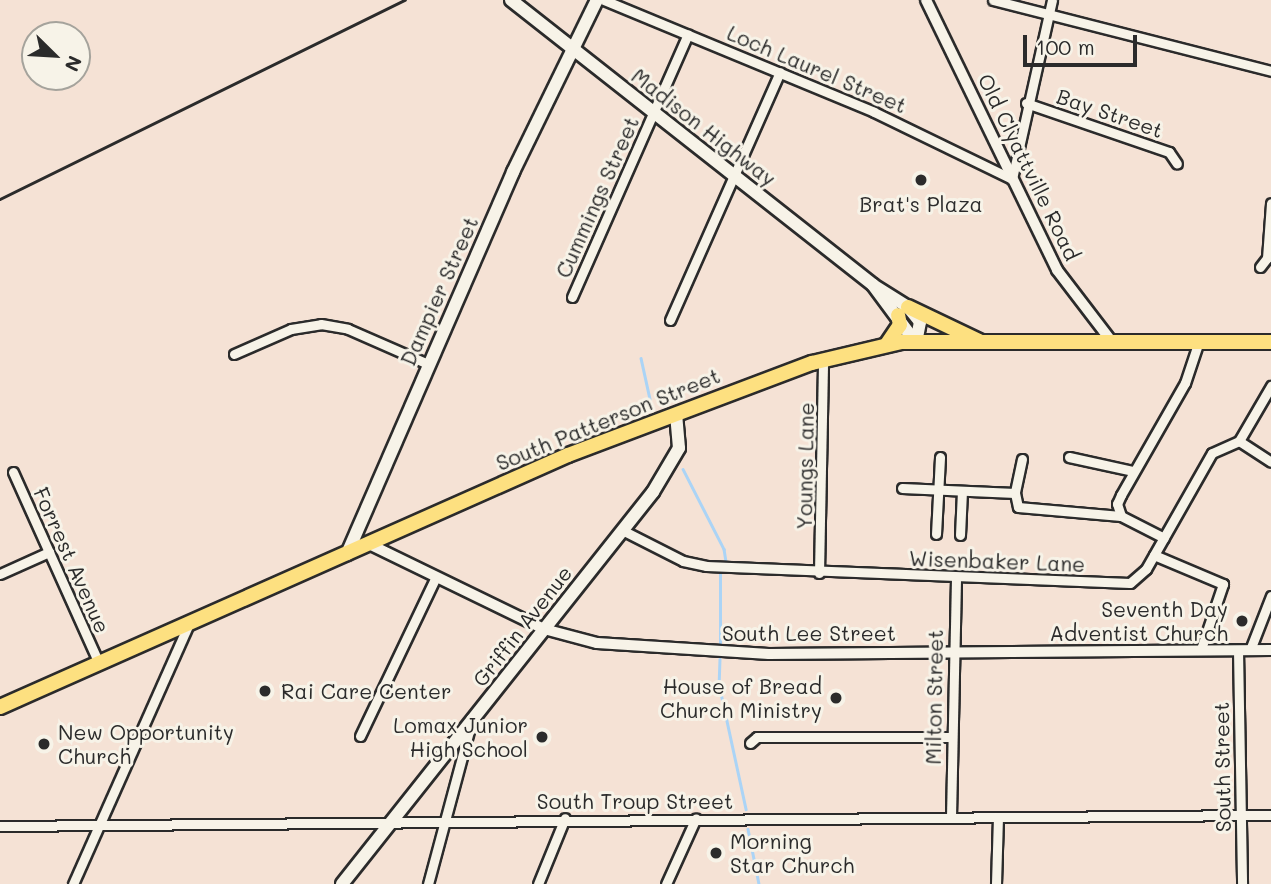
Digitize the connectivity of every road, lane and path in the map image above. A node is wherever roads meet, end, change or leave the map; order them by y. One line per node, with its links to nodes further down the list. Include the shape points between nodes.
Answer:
1 (511, 0): 9 (main road, Madison Highway)
2 (597, 0): 9 (main road, Dampier Street)
3 (604, 0): 8 (street, Loch Laurel Street)
4 (926, 0): 16 (street, Old Clyattville Road)
5 (993, 0): 7 (street)
6 (1052, 0): 7 (street)
7 (1048, 14): 10 (street); 12 (street)
8 (688, 34): 11 (street, Loch Laurel Street); 13 (street, Cummings Street)
9 (572, 47): 13 (main road, Madison Highway); 30 (main road, Dampier Street)
10 (1271, 71)
11 (780, 72): 15 (street); 16 (street, Loch Laurel Street, via 899,123)
12 (1026, 103): 14 (street, Bay Street, via 1169,152); 16 (street)
13 (653, 113): 15 (main road, Madison Highway); 19 (street, Cummings Street)
14 (1177, 164)
15 (734, 175): 20 (main road, Madison Highway); 21 (street)
16 (1012, 180): 24 (street, Old Clyattville Road, via 1057,270)
17 (1271, 203): 18 (street, via 1266,258)
18 (1260, 267)
19 (572, 297)
20 (903, 311): 23 (main road, via 919,322); 26 (main road); 27 (main road)
21 (670, 320)
22 (1199, 341): 24 (main road, South Patterson Street); 25 (main road, South Patterson Street); 38 (street, via 1185,383)
23 (916, 342): 26 (main road, South Patterson Street); 27 (main road, South Patterson Street)
24 (1112, 342): 26 (main road, South Patterson Street)
25 (1271, 342)
26 (983, 343)
27 (887, 344): 29 (main road, South Patterson Street)
28 (234, 354): 30 (street, via 292,328 321,324 348,329)
29 (822, 360): 32 (main road, South Patterson Street); 53 (street, Youngs Lane)
30 (428, 364): 51 (main road, Dampier Street)
31 (1271, 386): 33 (street)
32 (676, 414): 45 (main road, Griffin Avenue, via 677,455); 49 (main road, South Patterson Street, via 568,455)
33 (1239, 441): 37 (street); 48 (street, Wisenbaker Lane, via 1212,453)
34 (940, 457): 41 (street)
35 (1069, 457): 38 (street)
36 (1022, 459): 43 (street)
37 (1271, 462)
38 (1133, 471): 44 (street, via 1117,504)
39 (13, 472): 50 (street, Forrest Avenue)
40 (902, 488): 41 (street)
41 (937, 490): 42 (street); 46 (street)
42 (962, 491): 43 (street); 47 (street)
43 (1016, 493): 44 (street, via 1018,507 1025,511)
44 (1121, 516): 48 (street)
45 (622, 530): 53 (street, Wisenbaker Lane, via 689,563); 59 (main road, Griffin Avenue)
46 (936, 534)
47 (960, 535)
48 (1164, 538): 52 (street, Wisenbaker Lane)
49 (369, 544): 51 (main road, South Patterson Street); 56 (street, South Lee Street)
50 (49, 552): 54 (street); 65 (street, Forrest Avenue)
51 (347, 554): 58 (main road, South Patterson Street)
52 (1154, 555): 55 (street, Wisenbaker Lane, via 1141,575 1124,583); 60 (street, via 1223,584)
53 (819, 573): 55 (street, Wisenbaker Lane)
54 (0, 574)
55 (956, 576): 64 (street, Milton Street)
56 (435, 579): 59 (street, South Lee Street); 68 (street)
57 (1271, 596): 62 (street)
58 (189, 623): 65 (main road, South Patterson Street); 79 (street)
59 (544, 629): 64 (street, South Lee Street, via 597,643 721,653); 67 (main road, Griffin Avenue)
60 (1201, 649): 61 (street, South Lee Street); 64 (street, South Lee Street)
61 (1238, 650): 62 (street, South Lee Street); 72 (street, South Street)
62 (1250, 650): 63 (street, South Lee Street)
63 (1271, 650)
64 (951, 652): 69 (street, Milton Street)
65 (99, 663): 66 (main road, South Patterson Street)
66 (0, 707)
67 (472, 719): 77 (street); 78 (main road, Griffin Avenue)
68 (360, 736)
69 (952, 737): 70 (street, via 757,737); 73 (street, Milton Street)
70 (750, 743)
71 (1271, 815): 72 (street, South Troup Street)
72 (1240, 816): 74 (street, South Troup Street); 87 (street, South Street)
73 (951, 817): 74 (street, South Troup Street); 76 (street, South Troup Street)
74 (998, 817): 86 (street)
75 (565, 818): 76 (street, South Troup Street); 77 (street, South Troup Street); 84 (street)
76 (696, 818): 85 (street)
77 (443, 821): 78 (street, South Troup Street); 83 (street)
78 (392, 822): 79 (street, South Troup Street); 82 (main road, Griffin Avenue)
79 (100, 825): 80 (street, South Troup Street); 81 (street)
80 (0, 826)
81 (73, 884)
82 (342, 884)
83 (428, 884)
84 (538, 884)
85 (666, 884)
86 (996, 884)
87 (1242, 884)

